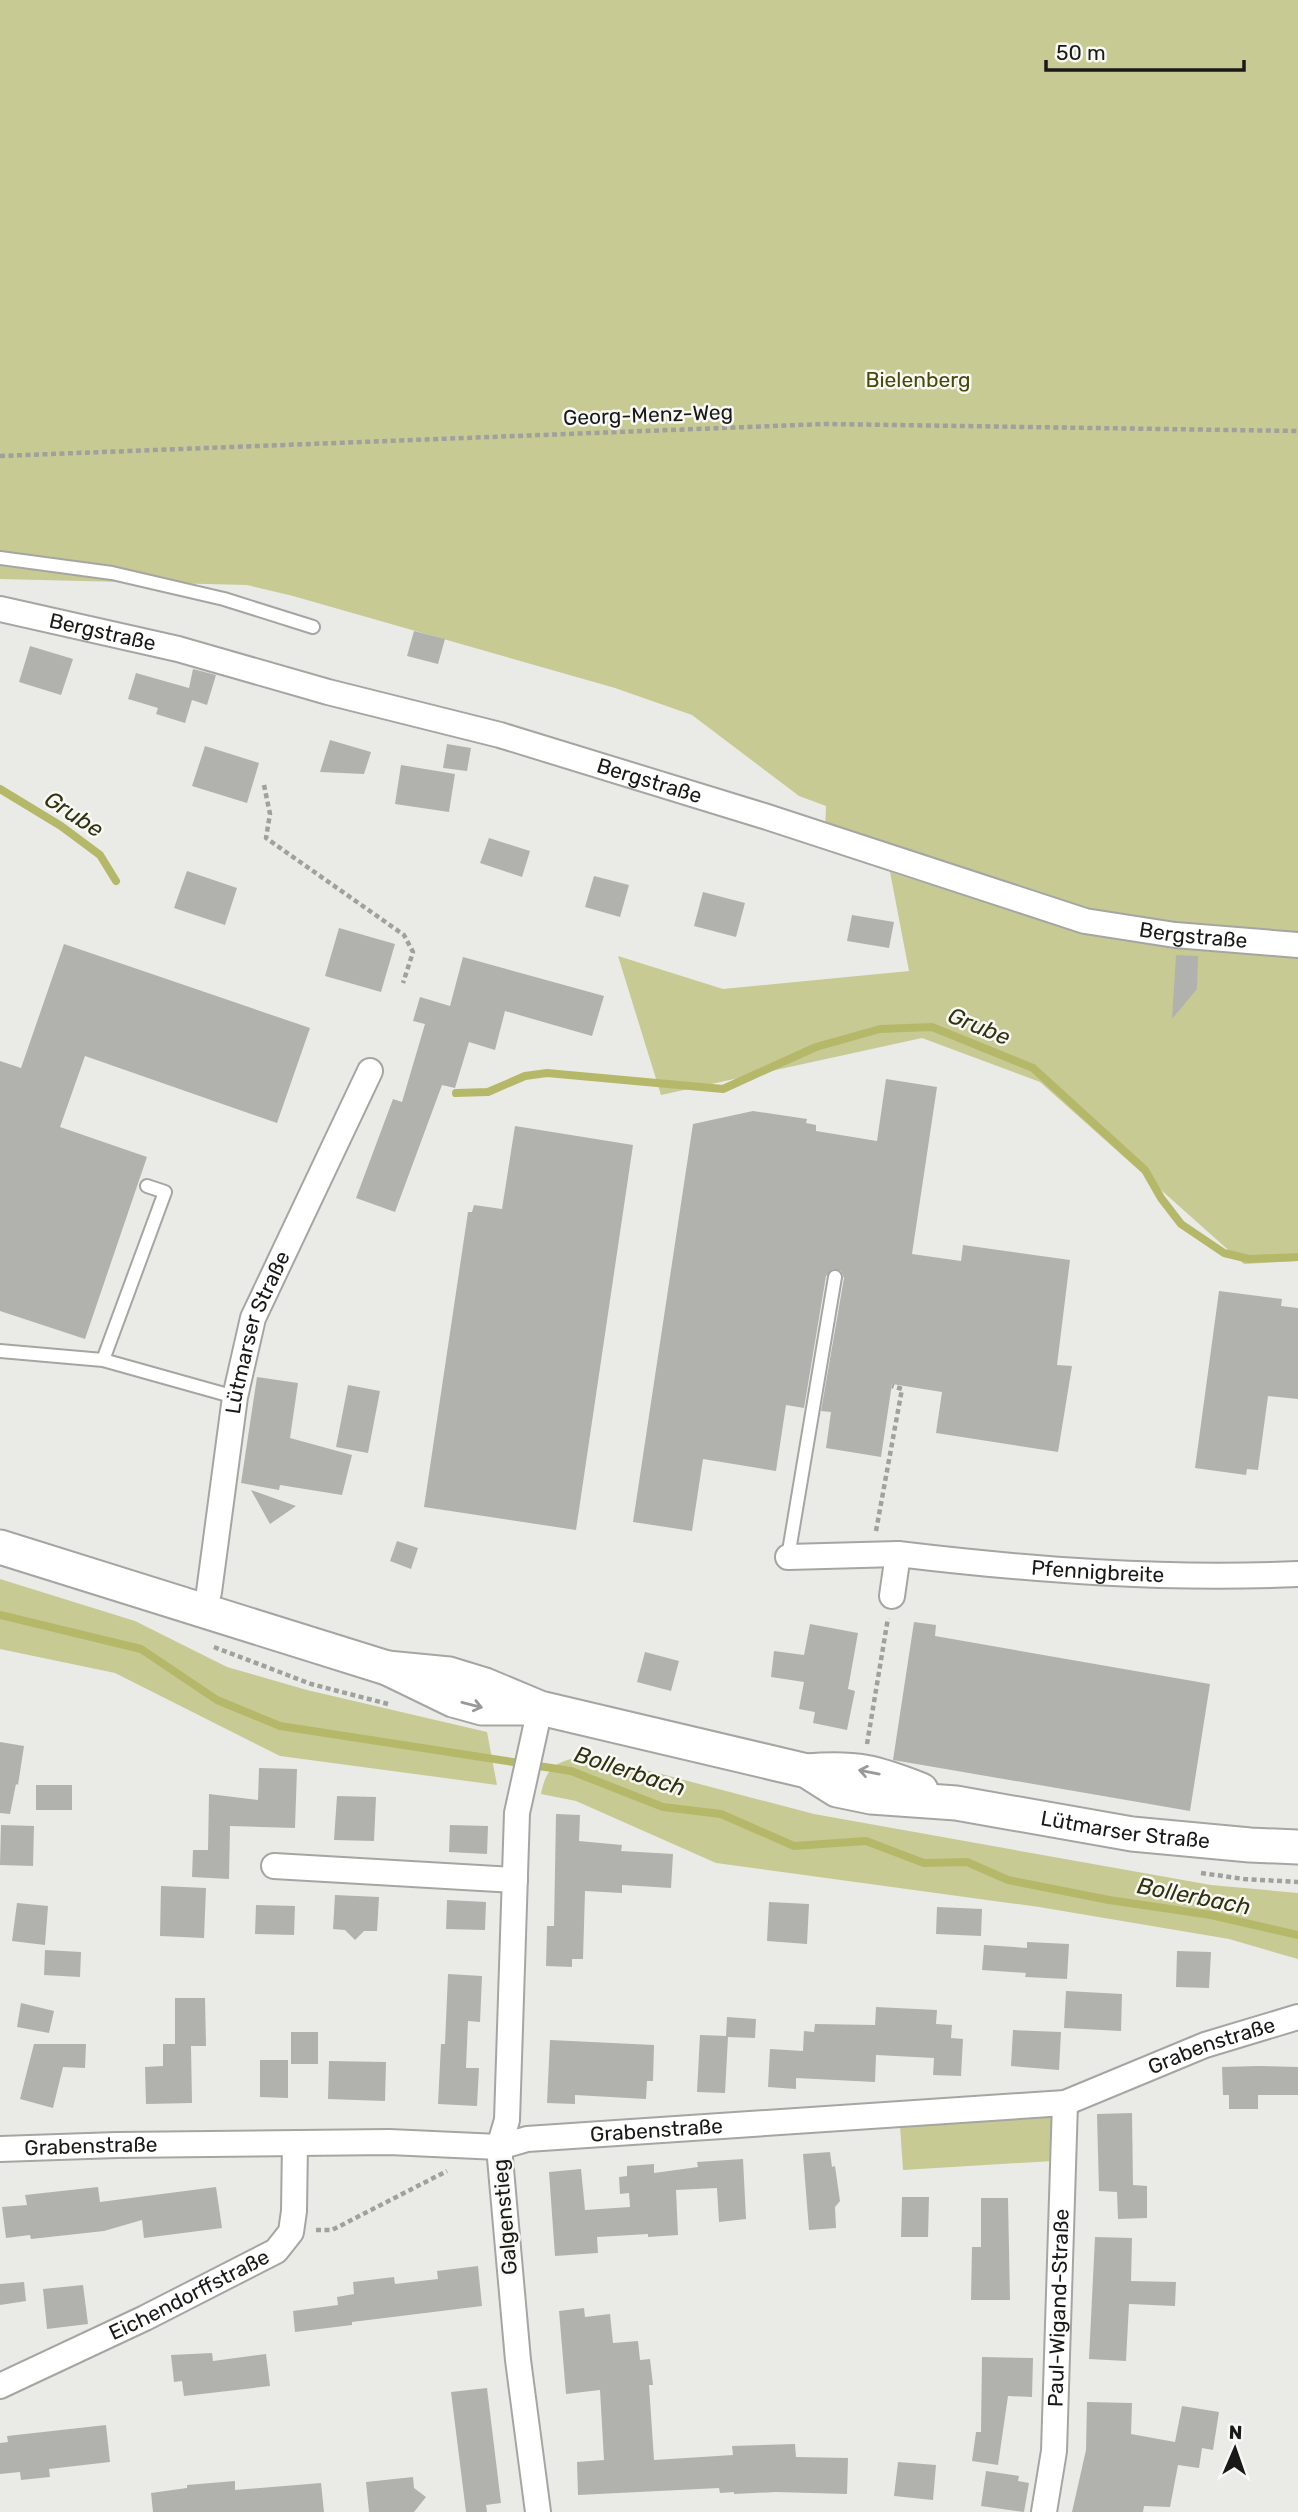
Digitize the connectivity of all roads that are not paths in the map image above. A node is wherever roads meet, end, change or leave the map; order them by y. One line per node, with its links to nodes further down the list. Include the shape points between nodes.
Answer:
1 (0, 558): 3 (lane, via 112,573 224,599)
2 (0, 609): 4 (street, Bergstraße, via 178,649 500,736 1085,921 1175,935)
3 (313, 627)
4 (1298, 945)
5 (370, 1071): 10 (street, Lütmarser Straße, via 253,1318)
6 (146, 1186): 9 (lane, via 165,1192)
7 (835, 1277): 13 (lane)
8 (0, 1351): 9 (lane)
9 (103, 1360): 10 (lane)
10 (235, 1397): 16 (street, Lütmarser Straße)
11 (0, 1547): 16 (main road, Lütmarser Straße)
12 (898, 1555): 13 (street, Pfennigbreite); 14 (street, Pfennigbreite, via 1115,1575); 15 (street)
13 (788, 1557)
14 (1298, 1574)
15 (892, 1595)
16 (203, 1611): 17 (main road, Lütmarser Straße, via 387,1668 443,1696)
17 (537, 1722): 18 (main road, Lütmarser Straße); 22 (street, Galgenstieg, via 517,1813)
18 (807, 1771): 19 (main road, Lütmarser Straße, one-way to 18, via 879,1774 843,1768); 19 (main road, Lütmarser Straße, via 837,1790 857,1795)
19 (956, 1803): 20 (main road, Lütmarser Straße, via 1132,1834)
20 (1298, 1847)
21 (274, 1867): 22 (street)
22 (515, 1880): 26 (street, Galgenstieg, via 507,2120)
23 (1298, 2017): 24 (street, Grabenstraße, via 1205,2045)
24 (1065, 2103): 26 (street, Grabenstraße, via 527,2139); 30 (street, Paul-Wigand-Straße, via 1054,2451)
25 (295, 2143): 26 (street, Grabenstraße, via 389,2141); 27 (street, Grabenstraße); 28 (street, Eichendorffstraße, via 291,2232 276,2251)
26 (499, 2147): 29 (street, Galgenstieg, via 518,2360)
27 (0, 2149)
28 (0, 2386)
29 (538, 2512)
30 (1044, 2512)

